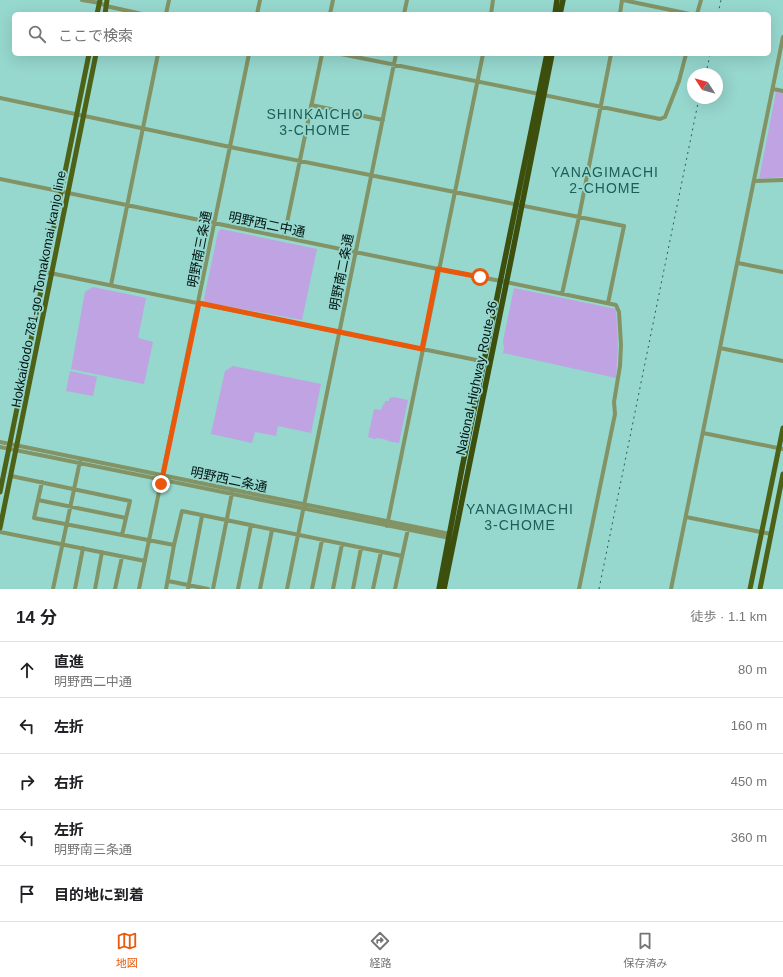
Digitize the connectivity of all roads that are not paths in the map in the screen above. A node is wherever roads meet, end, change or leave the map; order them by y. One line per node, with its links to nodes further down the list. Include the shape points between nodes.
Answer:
1 (82, 0): 12 (street)
2 (107, 0): 13 (main road)
3 (168, 0): 17 (street)
4 (260, 0): 18 (street)
5 (333, 0): 19 (street)
6 (407, 0): 20 (street)
7 (493, 0): 21 (street)
8 (558, 0): 22 (highway)
9 (563, 0): 23 (highway)
10 (623, 0): 24 (street); 25 (street)
11 (701, 0): 26 (street)
12 (100, 2): 13 (street); 14 (main road)
13 (106, 6): 15 (main road); 16 (street)
14 (98, 12)
15 (104, 12)
16 (133, 12)
17 (166, 12)
18 (257, 12)
19 (330, 12)
20 (404, 12)
21 (491, 12)
22 (555, 12)
23 (560, 12)
24 (620, 12)
25 (680, 12)
26 (698, 12)
27 (783, 37): 42 (street)
28 (89, 56): 48 (main road, Hokkaidodo 781-go Tomakomai kanjo line)
29 (96, 56): 49 (main road, Hokkaidodo 781-go Tomakomai kanjo line)
30 (158, 56): 51 (street)
31 (249, 56): 52 (street, 明野南三条通)
32 (322, 56): 46 (street)
33 (352, 56): 40 (street)
34 (396, 56): 40 (street, 明野南二条通)
35 (483, 56): 41 (street)
36 (547, 56): 44 (highway, National Highway Route 36)
37 (551, 56): 44 (highway, National Highway Route 36)
38 (611, 56): 47 (street)
39 (685, 56): 47 (street, via 679,81 664,117 660,119)
40 (394, 64): 41 (street); 50 (street, 明野南二条通)
41 (477, 81): 44 (street); 59 (street)
42 (773, 89): 43 (street); 57 (street)
43 (783, 91)
44 (541, 95): 47 (street); 61 (highway, National Highway Route 36)
45 (0, 98): 48 (street)
46 (311, 106): 50 (street); 53 (street)
47 (600, 107): 63 (street)
48 (77, 114): 49 (street); 58 (main road, Hokkaidodo 781-go Tomakomai kanjo line)
49 (84, 116): 51 (street); 60 (main road, Hokkaidodo 781-go Tomakomai kanjo line)
50 (383, 120): 54 (street, 明野南二条通)
51 (143, 129): 52 (street); 62 (street)
52 (230, 147): 53 (street); 64 (street, 明野南三条通)
53 (300, 160): 54 (street); 65 (street)
54 (372, 175): 59 (street); 66 (street, 明野南二条通)
55 (0, 179): 58 (street, 明野西二中通)
56 (783, 180): 57 (street)
57 (754, 181): 67 (street)
58 (61, 192): 60 (street, 明野西二中通); 69 (main road, Hokkaidodo 781-go Tomakomai kanjo line)
59 (454, 192): 61 (street); 68 (street)
60 (68, 193): 62 (street, 明野西二中通); 71 (main road, Hokkaidodo 781-go Tomakomai kanjo line)
61 (519, 205): 63 (street); 72 (highway, National Highway Route 36)
62 (127, 206): 64 (street, 明野西二中通); 73 (street)
63 (579, 217): 74 (street); 76 (street, via 624,226)
64 (215, 223): 65 (street, 明野西二中通); 75 (street, 明野南三条通)
65 (284, 237): 66 (street, 明野西二中通)
66 (355, 252): 68 (street, 明野西二中通); 77 (street, 明野南二条通)
67 (738, 263): 70 (street); 78 (street)
68 (438, 269): 72 (street, 明野西二中通); 79 (street)
69 (45, 272): 71 (street); 86 (main road, Hokkaidodo 781-go Tomakomai kanjo line)
70 (783, 272)
71 (51, 274): 73 (street); 87 (main road, Hokkaidodo 781-go Tomakomai kanjo line)
72 (504, 282): 74 (street, 明野西二中通); 81 (highway, National Highway Route 36)
73 (111, 285): 75 (street)
74 (562, 294): 76 (street, 明野西二中通)
75 (199, 303): 77 (street); 92 (street, 明野南三条通)
76 (608, 303): 150 (street, via 616,305 619,312 620,366 614,402 615,414)
77 (339, 332): 79 (street); 101 (street, 明野南二条通)
78 (720, 348): 80 (street); 83 (street)
79 (422, 349): 81 (street); 107 (street)
80 (783, 361)
81 (487, 362): 117 (highway, National Highway Route 36)
82 (783, 428): 88 (main road)
83 (703, 433): 88 (street); 103 (street)
84 (0, 442): 86 (street, 明野西二条通)
85 (0, 447): 86 (street, 明野西二条通)
86 (9, 447): 87 (street, 明野西二条通); 97 (main road, Hokkaidodo 781-go Tomakomai kanjo line)
87 (17, 448): 89 (street, 明野西二条通); 90 (street, 明野西二条通); 91 (main road, Hokkaidodo 781-go Tomakomai kanjo line)
88 (781, 448): 93 (main road)
89 (80, 458): 90 (street); 92 (street, 明野西二条通)
90 (79, 463): 92 (street, 明野西二条通); 96 (street)
91 (11, 476): 95 (street); 109 (main road, Hokkaidodo 781-go Tomakomai kanjo line)
92 (162, 478): 98 (street, 明野西二条通); 118 (street, 明野南三条通)
93 (773, 479): 94 (street); 113 (main road)
94 (782, 480): 115 (main road)
95 (42, 482): 96 (street); 99 (street)
96 (74, 489): 100 (street); 104 (street, via 130,501)
97 (0, 492)
98 (232, 492): 101 (street, 明野西二条通); 105 (street)
99 (38, 500): 100 (street); 106 (street, via 34,518)
100 (70, 506): 104 (street); 106 (street)
101 (303, 507): 107 (street, 明野西二条通); 114 (street, 明野南二条通)
102 (202, 516): 105 (street); 122 (street, via 182,511); 131 (street)
103 (686, 517): 113 (street); 151 (street)
104 (126, 518): 116 (street)
105 (226, 520): 108 (street); 139 (street)
106 (66, 524): 116 (street); 121 (street)
107 (387, 524): 110 (street, 明野西二条通)
108 (251, 525): 111 (street); 140 (street)
109 (0, 528)
110 (408, 528): 117 (street, 明野西二条通); 127 (street)
111 (272, 530): 114 (street); 141 (street)
112 (0, 532): 121 (street)
113 (762, 533): 115 (street); 152 (main road)
114 (297, 534): 119 (street); 142 (street, 明野南二条通)
115 (771, 534): 153 (main road)
116 (122, 535): 118 (street)
117 (452, 537): 148 (highway, National Highway Route 36); 149 (highway, National Highway Route 36)
118 (149, 540): 122 (street); 129 (street, 明野南三条通)
119 (322, 540): 120 (street); 143 (street)
120 (342, 544): 124 (street); 144 (street)
121 (62, 545): 123 (street); 132 (street)
122 (174, 545): 130 (street)
123 (83, 548): 125 (street); 133 (street)
124 (361, 548): 126 (street); 145 (street)
125 (102, 552): 128 (street); 134 (street)
126 (381, 552): 127 (street); 146 (street)
127 (402, 556): 147 (street)
128 (122, 557): 129 (street); 135 (street)
129 (145, 561): 136 (street, 明野南三条通)
130 (168, 580): 131 (street); 137 (street)
131 (188, 587): 138 (street)
132 (53, 589)
133 (75, 589)
134 (95, 589)
135 (115, 589)
136 (139, 589)
137 (166, 589)
138 (208, 589)
139 (213, 589)
140 (238, 589)
141 (260, 589)
142 (287, 589)
143 (312, 589)
144 (333, 589)
145 (353, 589)
146 (373, 589)
147 (395, 589)
148 (438, 589)
149 (444, 589)
150 (579, 589)
151 (671, 589)
152 (750, 589)
153 (760, 589)

